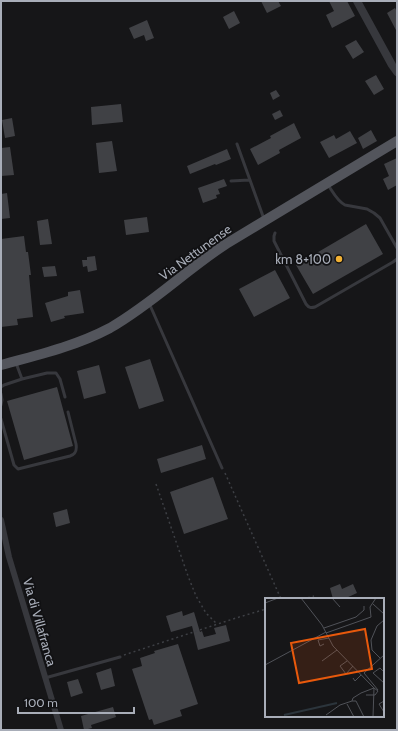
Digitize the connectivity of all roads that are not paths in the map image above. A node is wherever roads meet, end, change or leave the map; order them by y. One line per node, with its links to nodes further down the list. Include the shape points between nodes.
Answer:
1 (357, 1): 2 (street)
2 (397, 72)
3 (397, 141): 7 (main road, Via Nettunense)
4 (237, 144): 5 (lane)
5 (250, 180): 6 (lane); 8 (lane)
6 (232, 181)
7 (327, 183): 8 (main road, Via Nettunense); 10 (lane, via 342,204 367,209 380,218)
8 (264, 221): 12 (main road, Via Nettunense, via 219,248)
9 (276, 233): 11 (lane, via 274,241 306,304 312,308)
10 (397, 248)
11 (397, 259)
12 (148, 302): 13 (main road, Via Nettunense, via 121,321 92,336 53,351); 22 (lane)
13 (16, 361): 14 (main road, Via Nettunense); 15 (lane)
14 (1, 365)
15 (22, 379): 16 (lane); 18 (lane, via 47,372 56,373)
16 (1, 387)
17 (1, 394): 19 (lane)
18 (65, 397)
19 (1, 405)
20 (68, 412): 21 (lane, via 77,449 75,454 18,469 14,465)
21 (1, 419)
22 (222, 468)
23 (1, 520): 25 (street, Via di Villafranca, via 9,557)
24 (120, 656): 25 (lane)
25 (45, 678): 26 (street, Via di Villafranca)
26 (61, 730)

